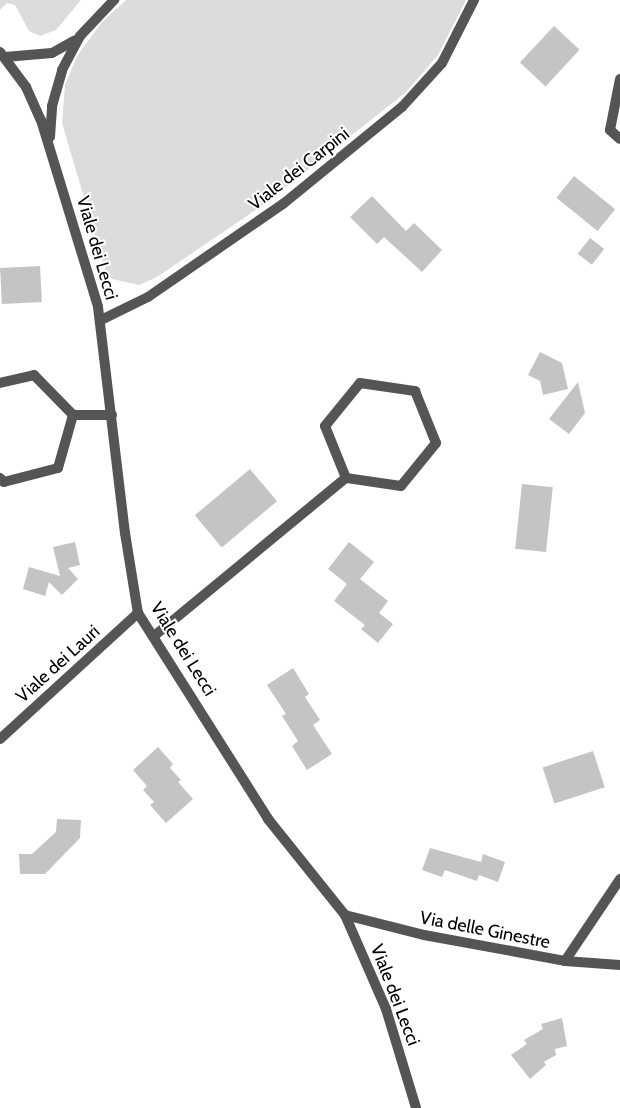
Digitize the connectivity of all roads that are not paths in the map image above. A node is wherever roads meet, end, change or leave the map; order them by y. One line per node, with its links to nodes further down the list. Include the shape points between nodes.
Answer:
1 (114, 0): 3 (street)
2 (474, 0): 8 (street, Viale dei Carpini, via 442,64 402,107 275,210 148,297)
3 (80, 36): 4 (street, via 52,53); 7 (street, via 55,87)
4 (3, 54): 7 (street, Viale dei Lecci, via 32,98)
5 (620, 79): 6 (street, via 610,130)
6 (620, 138)
7 (50, 143): 8 (street, Viale dei Lecci)
8 (101, 320): 11 (street, Viale dei Lecci)
9 (0, 383): 10 (street, via 34,375)
10 (73, 415): 11 (street); 12 (street, via 58,468 4,482)
11 (112, 415): 14 (street, Viale dei Lecci)
12 (0, 478)
13 (346, 478): 13 (street, via 401,486 436,443 415,391 360,383 325,426); 15 (street)
14 (138, 613): 15 (street, Viale dei Lecci); 16 (street, Viale dei Lauri)
15 (154, 636): 18 (street, Viale dei Lecci, via 268,819)
16 (0, 739)
17 (620, 879): 19 (street)
18 (345, 914): 19 (street, Via delle Ginestre, via 418,934); 21 (street, Viale dei Lecci, via 386,1009)
19 (565, 961): 20 (street, Via delle Ginestre)
20 (620, 965)
21 (416, 1108)

